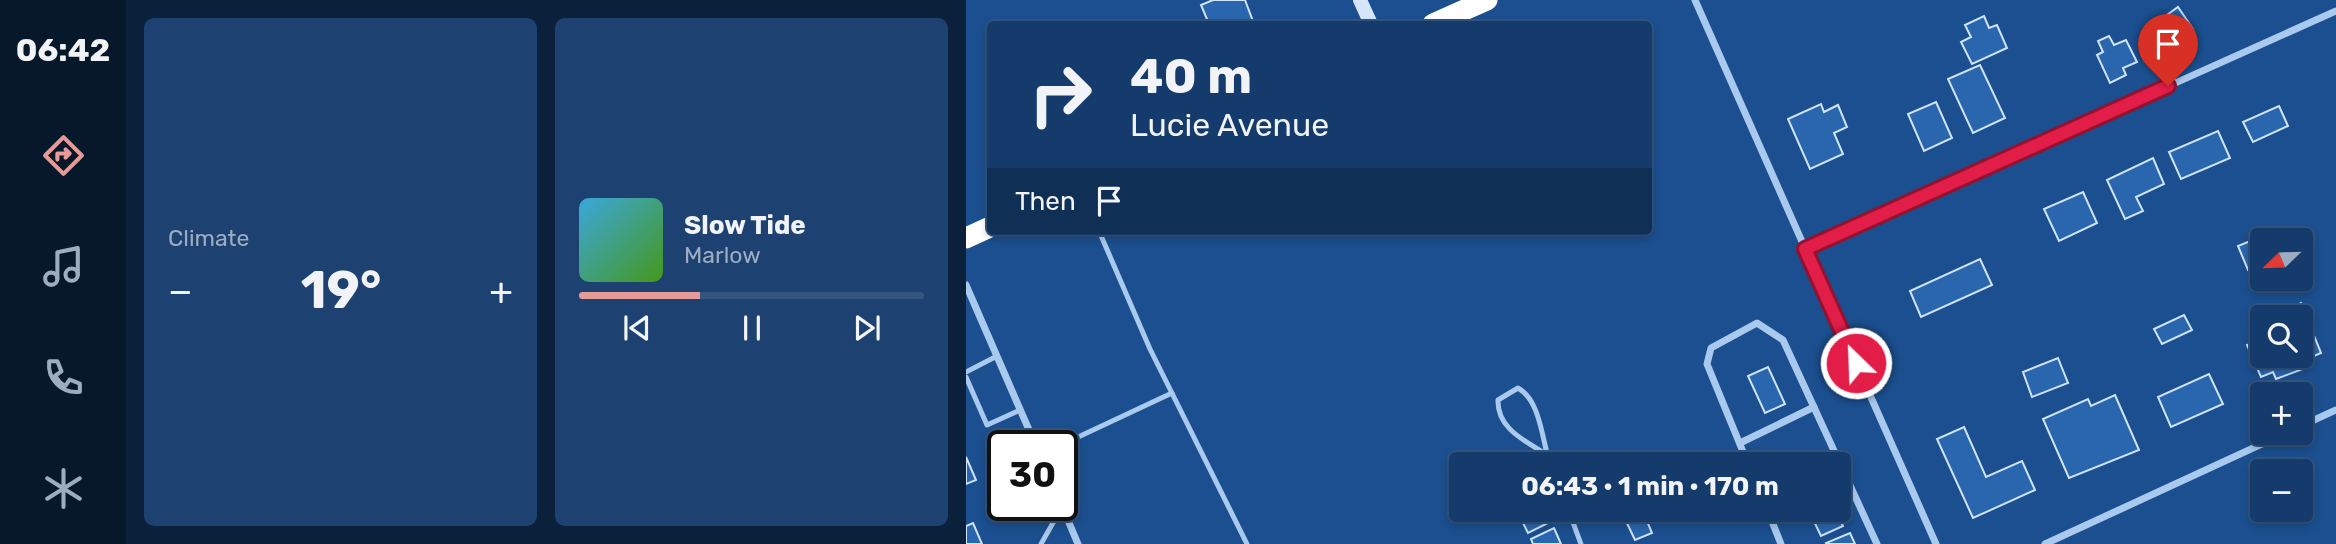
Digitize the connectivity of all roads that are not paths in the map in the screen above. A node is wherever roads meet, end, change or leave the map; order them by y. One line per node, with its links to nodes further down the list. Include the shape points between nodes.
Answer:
1 (1360, 0): 5 (street)
2 (1487, 0): 6 (highway)
3 (1695, 0): 10 (street)
4 (2336, 11): 10 (street)
5 (1370, 21)
6 (1440, 21)
7 (987, 228): 9 (highway)
8 (1101, 235): 15 (lane)
9 (966, 238)
10 (1805, 249): 36 (street)
11 (966, 285): 12 (street)
12 (996, 355): 13 (lane); 17 (street)
13 (966, 372)
14 (966, 377): 17 (lane, via 987,425)
15 (1172, 393): 21 (lane); 32 (lane)
16 (1814, 407): 22 (street); 22 (street, via 1783,340 1757,323 1711,348 1707,364); 35 (street)
17 (1020, 410): 20 (street)
18 (2336, 410): 19 (street)
19 (2313, 421)
20 (1029, 430)
21 (1078, 437)
22 (1740, 443): 24 (street)
23 (2260, 445): 37 (street)
24 (1743, 452)
25 (1547, 455): 25 (lane, via 1504,423 1498,400 1507,392 1518,388 1526,393)
26 (1054, 521): 30 (lane)
27 (1068, 521): 31 (street)
28 (1573, 522): 33 (lane)
29 (1772, 522): 34 (street)
30 (1041, 544)
31 (1078, 544)
32 (1247, 544)
33 (1581, 544)
34 (1781, 544)
35 (1877, 544)
36 (1936, 544)
37 (2045, 544)

